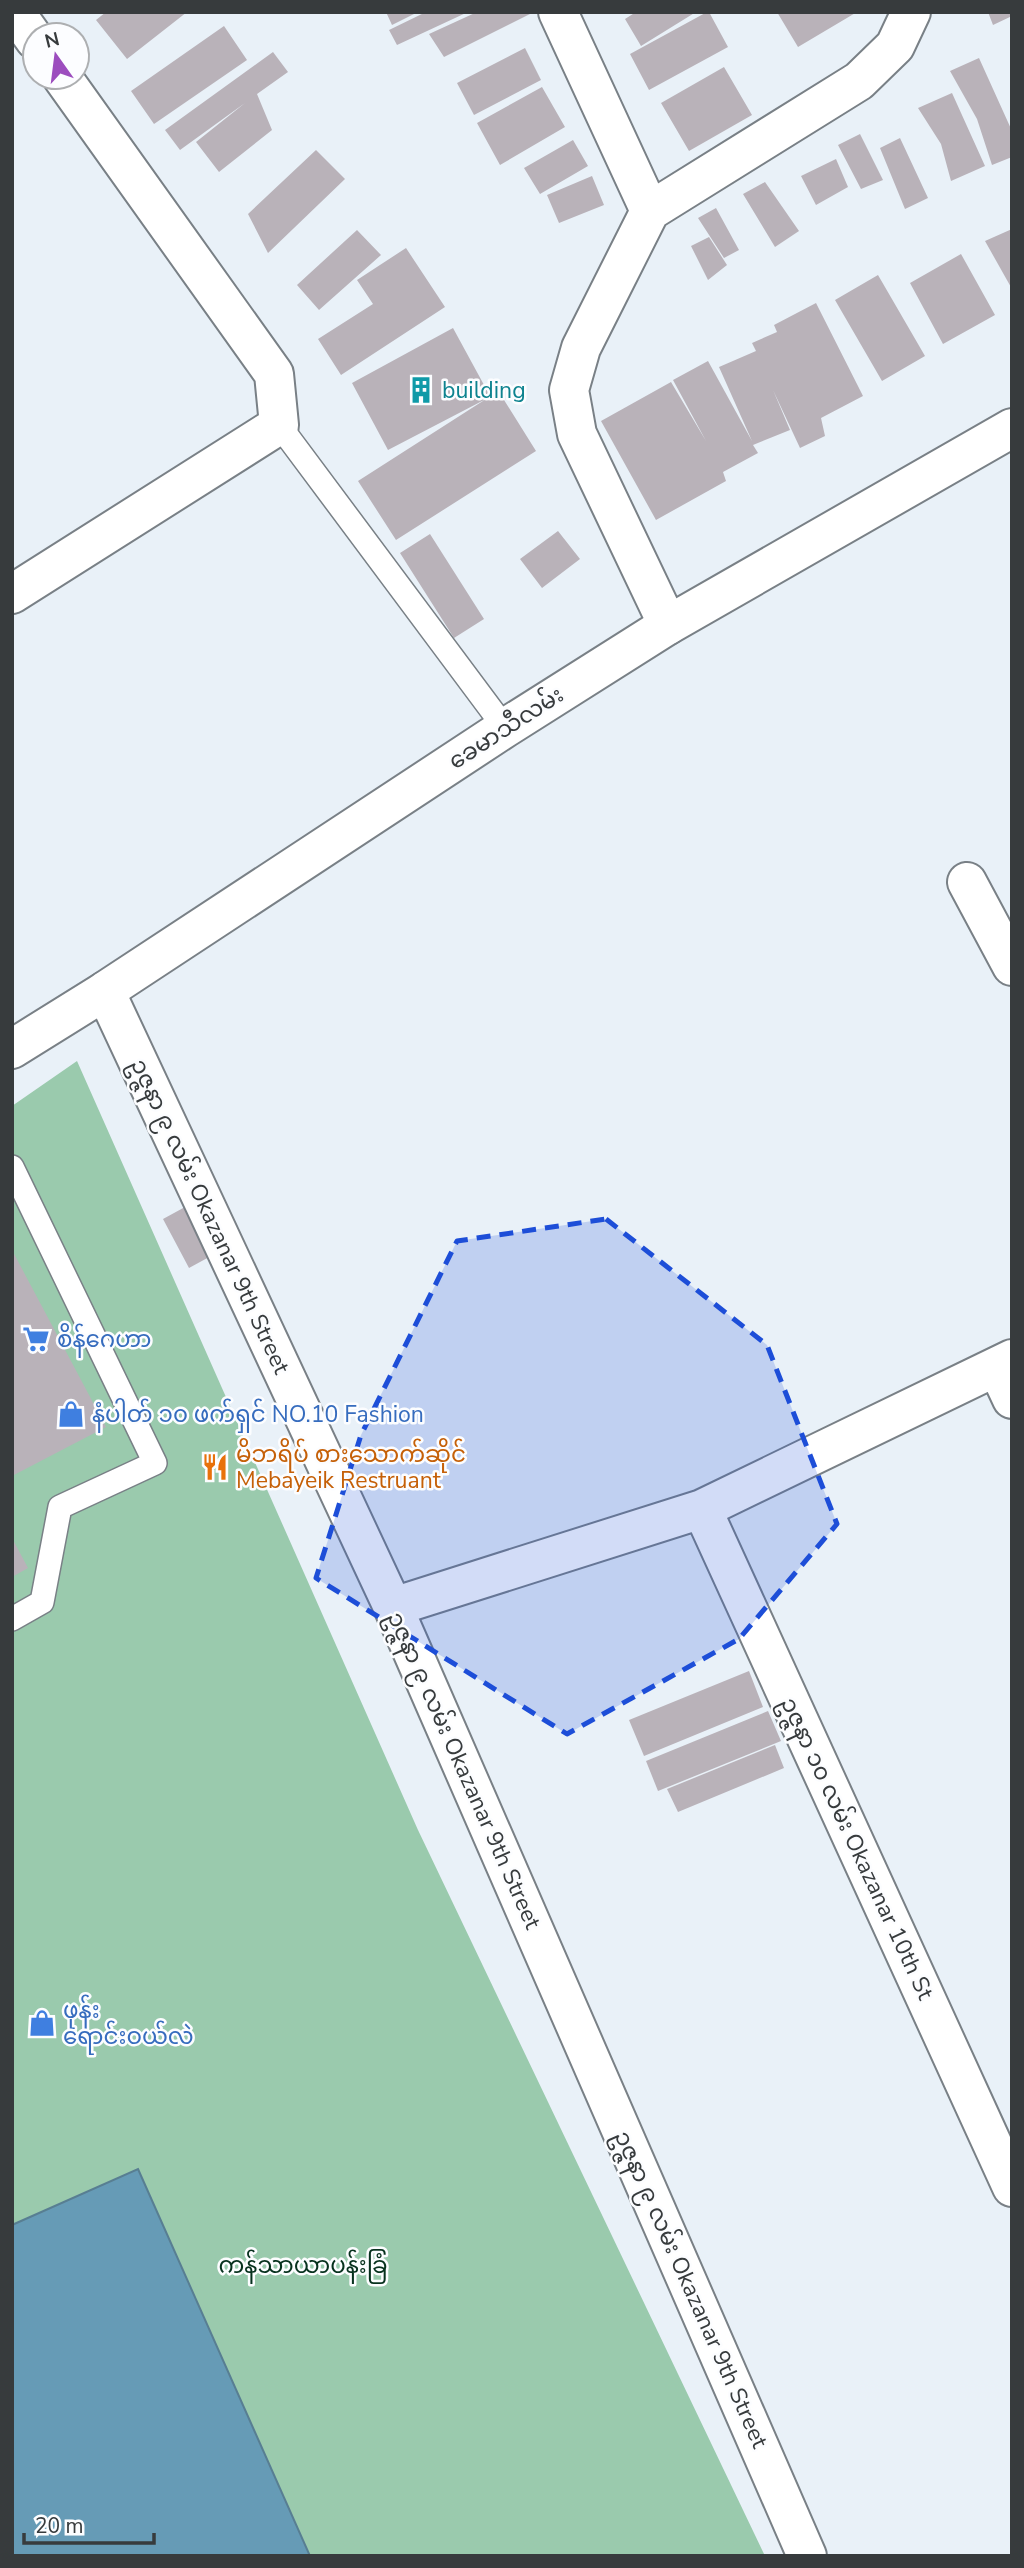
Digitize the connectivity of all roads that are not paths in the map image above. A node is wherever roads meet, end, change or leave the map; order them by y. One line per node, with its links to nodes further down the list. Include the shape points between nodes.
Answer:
1 (558, 12): 4 (street)
2 (911, 12): 4 (street, via 895,46 859,81)
3 (72, 91): 5 (street, via 274,374)
4 (650, 211): 8 (street, via 581,348 569,390 577,434)
5 (279, 425): 7 (street); 9 (lane)
6 (1012, 428): 8 (street, ခေမာသီလမ်း)
7 (17, 580)
8 (668, 625): 9 (street, ခေမာသီလမ်း)
9 (505, 728): 12 (street, ခေမာသီလမ်း)
10 (967, 881): 11 (street)
11 (1012, 966)
12 (105, 991): 13 (street, ခေမာသီလမ်း); 17 (street, ဥဇ္ဇနာ ၉ လမ်း Okazanar 9th Street)
13 (12, 1049)
14 (15, 1177): 18 (lane, via 155,1463 60,1507 42,1602)
15 (1007, 1375): 16 (street)
16 (702, 1509): 17 (street); 19 (street, ဥဇ္ဇနာ ၁၀ လမ်း Okazanar 10th St)
17 (393, 1607): 20 (street, ဥဇ္ဇနာ ၉ လမ်း Okazanar 9th Street)
18 (12, 1619)
19 (1012, 2187)
20 (807, 2556)

